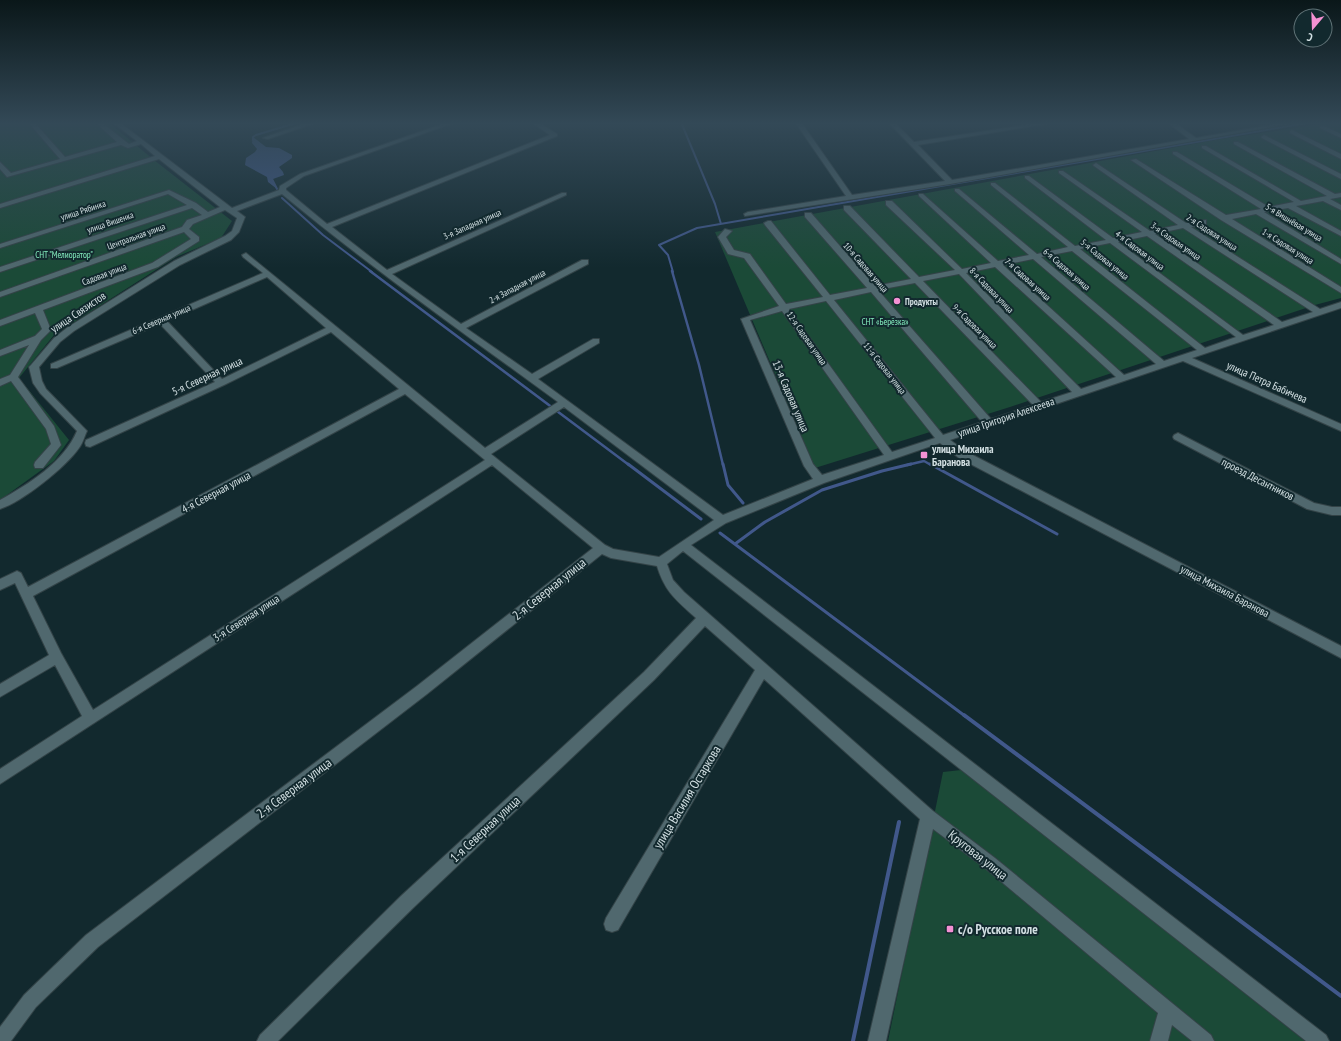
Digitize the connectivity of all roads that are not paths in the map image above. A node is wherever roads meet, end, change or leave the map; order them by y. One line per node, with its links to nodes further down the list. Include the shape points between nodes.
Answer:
1 (5, 171): 2 (street, via 9,176)
2 (28, 171)
3 (114, 171): 33 (street)
4 (176, 171): 36 (street)
5 (315, 171): 22 (street, via 282,187)
6 (467, 171): 46 (street)
7 (832, 171): 27 (street)
8 (939, 171): 19 (street)
9 (1016, 171): 19 (street)
10 (1104, 171): 45 (street, 2-я Садовая улица)
11 (1150, 171): 42 (street, 1-я Садовая улица)
12 (1204, 171): 37 (street)
13 (1244, 171): 30 (street)
14 (1286, 171): 26 (street)
15 (1329, 171): 18 (street)
16 (1062, 172): 49 (street, 3-я Садовая улица)
17 (1027, 177): 51 (street, 4-я Садовая улица)
18 (1341, 177)
19 (950, 182): 27 (street)
20 (993, 184): 53 (street, 5-я Садовая улица)
21 (957, 190): 55 (street, 6-я Садовая улица)
22 (283, 191): 36 (street); 46 (street)
23 (564, 194): 61 (street, 3-я Западная улица)
24 (921, 195): 58 (street, 7-я Садовая улица)
25 (1341, 195): 26 (street)
26 (1333, 196): 28 (street)
27 (850, 197): 39 (street)
28 (1323, 198): 30 (street); 35 (street)
29 (889, 203): 60 (street, 8-я Садовая улица)
30 (1300, 203): 32 (street)
31 (193, 205): 40 (street); 52 (street, улица Рябинка, via 169,192); 59 (street, улица Вишенка)
32 (1290, 205): 37 (street); 50 (street)
33 (0, 206)
34 (847, 208): 63 (street, 9-я Садовая улица)
35 (1341, 208)
36 (227, 209): 40 (street); 103 (street, улица Связистов, via 241,217 235,232 228,238 177,263 74,327 43,355 34,367 39,385 82,430 76,446 64,458)
37 (1267, 209): 38 (street)
38 (1257, 211): 42 (street); 57 (street, 5-я Вишнёвая улица)
39 (748, 214)
40 (206, 215): 47 (street, Центральная улица, via 190,222)
41 (808, 215): 64 (street, 10-я Садовая улица)
42 (1224, 218): 65 (street, 1-я Садовая улица)
43 (1203, 222): 45 (street)
44 (768, 223): 67 (street, 11-я Садовая улица)
45 (1185, 226): 49 (street); 71 (street, 2-я Садовая улица)
46 (326, 227): 61 (street)
47 (185, 229): 66 (street, Центральная улица); 70 (street, Садовая улица, via 196,239 155,265)
48 (728, 231): 69 (street, 12-я Садовая улица, via 722,237 731,252 748,256)
49 (1148, 233): 51 (street); 74 (street, 3-я Садовая улица)
50 (1341, 234)
51 (1111, 241): 53 (street); 78 (street, 4-я Садовая улица)
52 (0, 246)
53 (1075, 248): 55 (street); 80 (street, 5-я Садовая улица)
54 (246, 255): 62 (street)
55 (1036, 256): 58 (street); 83 (street, 6-я Садовая улица)
56 (586, 262): 76 (street, 2-я Западная улица)
57 (1341, 262)
58 (997, 264): 60 (street); 86 (street, 7-я Садовая улица)
59 (0, 270)
60 (961, 272): 63 (street); 91 (street, 8-я Садовая улица)
61 (387, 273): 76 (street)
62 (268, 274): 72 (street, 6-я Северная улица); 75 (street)
63 (916, 281): 64 (street); 93 (street, 9-я Садовая улица)
64 (872, 289): 67 (street); 94 (street, 10-я Садовая улица)
65 (1341, 291)
66 (0, 295)
67 (829, 298): 69 (street); 97 (street, 11-я Садовая улица)
68 (1341, 305): 71 (street, улица Григория Алексеева)
69 (785, 307): 100 (street, 12-я Садовая улица); 102 (street, 13-я Садовая улица, via 744,319 809,466)
70 (38, 309): 73 (street, Садовая улица); 77 (street, via 47,330)
71 (1319, 312): 74 (street, улица Григория Алексеева)
72 (160, 319): 84 (street, 6-я Северная улица); 88 (street)
73 (0, 323)
74 (1280, 325): 78 (street, улица Григория Алексеева)
75 (333, 328): 88 (street, 5-я Северная улица); 90 (street)
76 (459, 328): 87 (street)
77 (38, 338): 81 (street); 85 (street)
78 (1242, 338): 80 (street, улица Григория Алексеева)
79 (596, 341): 87 (street)
80 (1203, 351): 82 (street, улица Григория Алексеева)
81 (0, 353)
82 (1182, 358): 83 (street, улица Григория Алексеева); 95 (street, улица Петра Бабичева)
83 (1163, 365): 86 (street, улица Григория Алексеева)
84 (54, 366)
85 (13, 377): 89 (street); 101 (street, via 51,428 56,445)
86 (1122, 378): 91 (street, улица Григория Алексеева)
87 (531, 379): 92 (street)
88 (221, 382): 98 (street, 5-я Северная улица)
89 (0, 383)
90 (404, 390): 99 (street); 110 (street, 4-я Северная улица)
91 (1079, 393): 93 (street, улица Григория Алексеева)
92 (564, 403): 99 (street, 3-я Северная улица); 105 (street)
93 (1039, 406): 94 (street, улица Григория Алексеева)
94 (989, 423): 97 (street, улица Григория Алексеева)
95 (1341, 428)
96 (1178, 437): 104 (street, проезд Десантников, via 1311,506)
97 (941, 439): 100 (street, улица Григория Алексеева); 112 (street, улица Михаила Баранова, via 963,455)
98 (90, 443)
99 (489, 456): 107 (street); 116 (street, 3-я Северная улица)
100 (890, 456): 102 (street, улица Григория Алексеева)
101 (39, 465)
102 (820, 480): 105 (street, улица Григория Алексеева)
103 (0, 505)
104 (1341, 511)
105 (722, 520): 106 (street, улица Григория Алексеева)
106 (683, 545): 108 (street, улица Григория Алексеева); 126 (street)
107 (601, 548): 108 (street, via 611,553); 121 (street, 2-я Северная улица, via 422,690 92,941 30,1001)
108 (660, 562): 111 (street, Круговая улица, via 668,582)
109 (0, 585): 110 (street, via 17,576)
110 (26, 594): 113 (street)
111 (705, 617): 114 (street, Круговая улица); 122 (street, 1-я Северная улица, via 649,676 407,902)
112 (1341, 652)
113 (57, 657): 115 (street); 116 (street)
114 (762, 670): 118 (street, Круговая улица); 119 (street, улица Василия Остаркова)
115 (0, 691)
116 (91, 719): 117 (street, 3-я Северная улица)
117 (0, 777)
118 (928, 816): 120 (street, Круговая улица, via 990,863); 123 (street)
119 (612, 924)
120 (1168, 1010): 124 (street); 125 (street, Круговая улица)
121 (0, 1041)
122 (266, 1041)
123 (876, 1041)
124 (1159, 1041)
125 (1205, 1041)
126 (1320, 1041)

